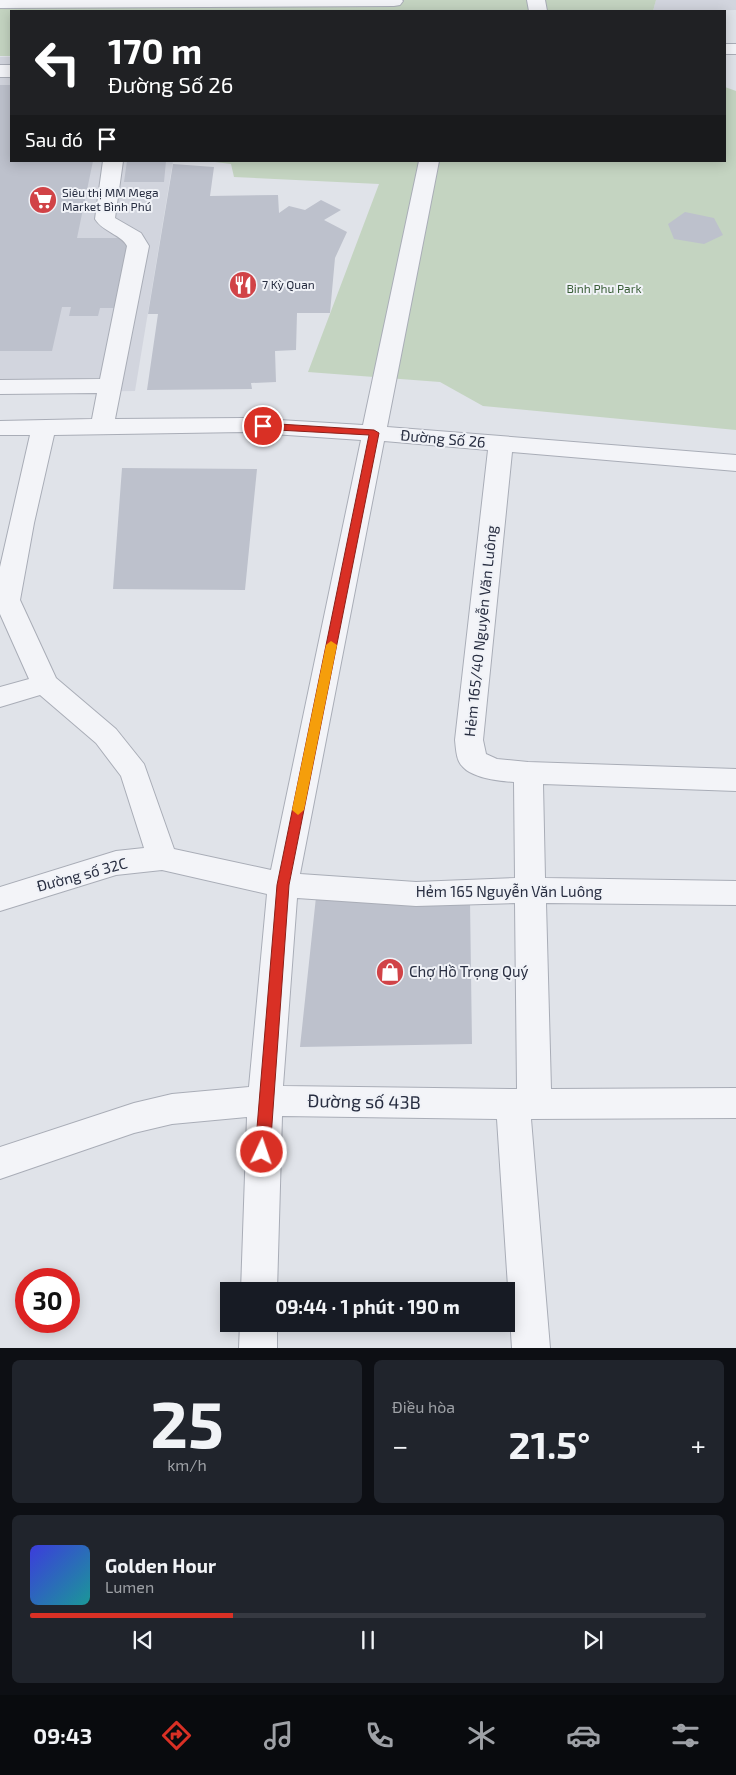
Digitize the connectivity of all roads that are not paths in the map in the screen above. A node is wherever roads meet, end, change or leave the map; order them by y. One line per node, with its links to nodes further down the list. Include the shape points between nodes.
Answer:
1 (0, 3): 2 (street)
2 (394, 4)
3 (113, 162): 6 (street, via 105,219 134,236 138,246)
4 (429, 162): 11 (street)
5 (444, 162): 11 (street, via 394,416)
6 (110, 386): 7 (street); 8 (street)
7 (0, 387)
8 (102, 427): 10 (street, Đường Số 26); 11 (street, Đường Số 26, via 244,425)
9 (0, 428): 10 (street, Đường Số 26)
10 (44, 428): 14 (street)
11 (374, 433): 12 (street, Đường Số 26); 21 (street)
12 (501, 445): 13 (street, Đường Số 26); 18 (street, Hẻm 165/40 Nguyễn Văn Luông, via 469,740 473,760 493,769)
13 (736, 463)
14 (10, 523): 15 (street)
15 (4, 601): 16 (street)
16 (45, 684): 17 (street); 20 (street, via 106,736 134,772)
17 (0, 697)
18 (528, 773): 19 (street); 22 (street)
19 (736, 780)
20 (162, 858): 21 (street, Đường số 32C); 24 (street, Đường số 32C, via 116,863)
21 (283, 885): 22 (street, Hẻm 165 Nguyễn Văn Luông, via 416,894); 25 (street)
22 (530, 890): 23 (street, Hẻm 165 Nguyễn Văn Luông); 27 (street)
23 (736, 894)
24 (0, 899)
25 (265, 1101): 27 (street, Đường số 43B); 28 (street, Đường số 43B, via 172,1109 134,1118); 29 (street)
26 (736, 1103): 27 (street, Đường số 43B)
27 (523, 1104): 32 (street)
28 (0, 1163)
29 (259, 1282)
30 (259, 1332): 31 (street)
31 (258, 1348)
32 (531, 1348)

